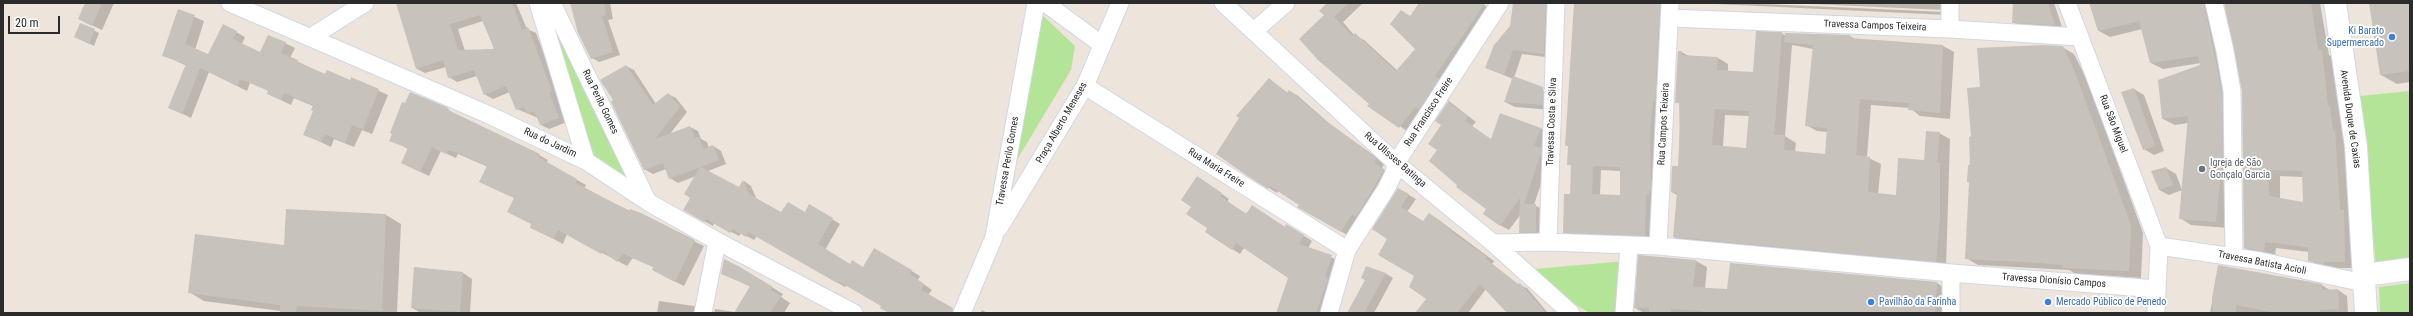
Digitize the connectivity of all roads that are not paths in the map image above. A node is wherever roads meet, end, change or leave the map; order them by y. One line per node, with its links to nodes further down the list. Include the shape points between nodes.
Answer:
1 (230, 3): 19 (street, Rua do Jardim)
2 (365, 3): 19 (street)
3 (538, 3): 23 (street)
4 (552, 3): 25 (street, Rua Perilo Gomes)
5 (1036, 3): 26 (street, Travessa Perilo Gomes)
6 (1045, 3): 21 (street)
7 (1120, 3): 21 (street, Praça Alberto Meneses)
8 (1223, 3): 18 (street, Rua Ulisses Batinga)
9 (1286, 3): 18 (street)
10 (1500, 3): 24 (street, Rua Francisco Freire)
11 (1556, 3): 28 (street, Travessa Costa e Silva)
12 (1950, 3): 17 (street)
13 (2067, 3): 20 (street, Rua São Miguel)
14 (2214, 3): 34 (street, via 2226,51 2232,91)
15 (2335, 3): 37 (main road, Avenida Duque de Caxias, via 2356,146)
16 (1670, 10): 17 (street, Travessa Campos Teixeira); 31 (street, Rua Campos Teixeira)
17 (1950, 29): 20 (street, Travessa Campos Teixeira)
18 (1254, 31): 24 (street, Rua Ulisses Batinga)
19 (311, 37): 23 (street, Rua do Jardim, via 487,114)
20 (2080, 37): 32 (street, Rua São Miguel)
21 (1101, 44): 22 (street, Praça Alberto Meneses)
22 (1085, 86): 26 (street, Praça Alberto Meneses); 33 (street, Rua Maria Freire)
23 (586, 161): 25 (street, Rua do Jardim)
24 (1396, 163): 29 (street, Rua Ulisses Batinga); 33 (street, Rua Francisco Freire, via 1386,189)
25 (648, 202): 27 (street, Rua do Jardim)
26 (994, 237): 41 (street, Travessa Perilo Gomes)
27 (717, 241): 39 (street); 40 (street, Rua do Jardim)
28 (1548, 242): 29 (street, Travessa Dionísio Campos); 30 (street, Travessa Dionísio Campos)
29 (1493, 243): 43 (street, Rua Ulisses Batinga)
30 (1630, 246): 31 (street, Travessa Dionísio Campos); 44 (street)
31 (1658, 246): 36 (street, Travessa Dionísio Campos)
32 (2159, 246): 34 (street, Travessa Batista Acioli); 38 (street)
33 (1347, 250): 42 (street, Rua Francisco Freire)
34 (2234, 257): 37 (street, Travessa Batista Acioli)
35 (2410, 269): 37 (main road)
36 (1951, 273): 38 (street, Travessa Dionísio Campos); 45 (street)
37 (2364, 279): 47 (main road, Avenida Duque de Caxias)
38 (2157, 289): 46 (street)
39 (703, 313)
40 (854, 313)
41 (962, 313)
42 (1329, 313)
43 (1571, 313)
44 (1624, 313)
45 (1950, 313)
46 (2156, 313)
47 (2366, 313)

